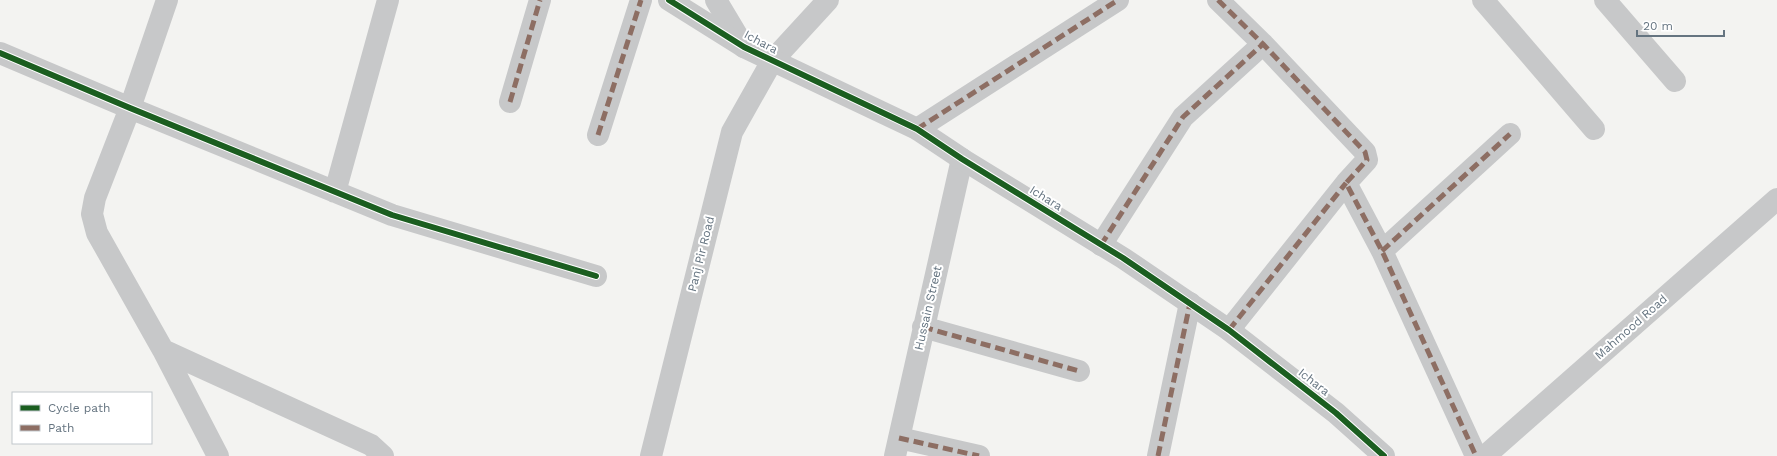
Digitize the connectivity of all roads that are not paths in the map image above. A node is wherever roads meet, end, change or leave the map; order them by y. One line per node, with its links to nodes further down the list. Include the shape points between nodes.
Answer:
1 (168, 0): 18 (street)
2 (388, 0): 25 (street)
3 (540, 0): 17 (street)
4 (641, 0): 22 (street)
5 (669, 0): 13 (street, Ichara)
6 (716, 0): 13 (street)
7 (828, 0): 15 (street, Panj Pir Road)
8 (1118, 0): 19 (street)
9 (1218, 0): 12 (street)
10 (1483, 0): 20 (street)
11 (1605, 0): 16 (street)
12 (1263, 44): 24 (street, via 1365,152 1367,160); 27 (street, via 1183,117)
13 (744, 46): 15 (street, Ichara)
14 (0, 52): 18 (street)
15 (772, 61): 19 (street, Ichara); 38 (street, Panj Pir Road, via 732,132)
16 (1675, 82)
17 (510, 102)
18 (130, 108): 25 (street); 33 (street, via 95,198 92,214 97,233)
19 (917, 129): 23 (street, Ichara)
20 (1594, 129)
21 (1510, 134): 28 (street)
22 (598, 136)
23 (962, 159): 27 (street, Ichara); 31 (street, Hussain Street)
24 (1346, 183): 28 (street); 32 (street)
25 (335, 192): 29 (street, via 392,215)
26 (1777, 199): 43 (street, Mahmood Road)
27 (1101, 245): 30 (street, Ichara)
28 (1382, 251): 42 (street)
29 (596, 276)
30 (1190, 303): 32 (street, Ichara); 40 (street)
31 (923, 327): 34 (street); 35 (street, Hussain Street)
32 (1229, 330): 41 (street, Ichara, via 1336,413)
33 (163, 350): 36 (street); 37 (street, via 371,445)
34 (1079, 371)
35 (897, 447): 39 (street)
36 (218, 456)
37 (383, 456)
38 (651, 456)
39 (979, 456)
40 (1158, 456)
41 (1384, 456)
42 (1476, 456)
43 (1485, 456)

